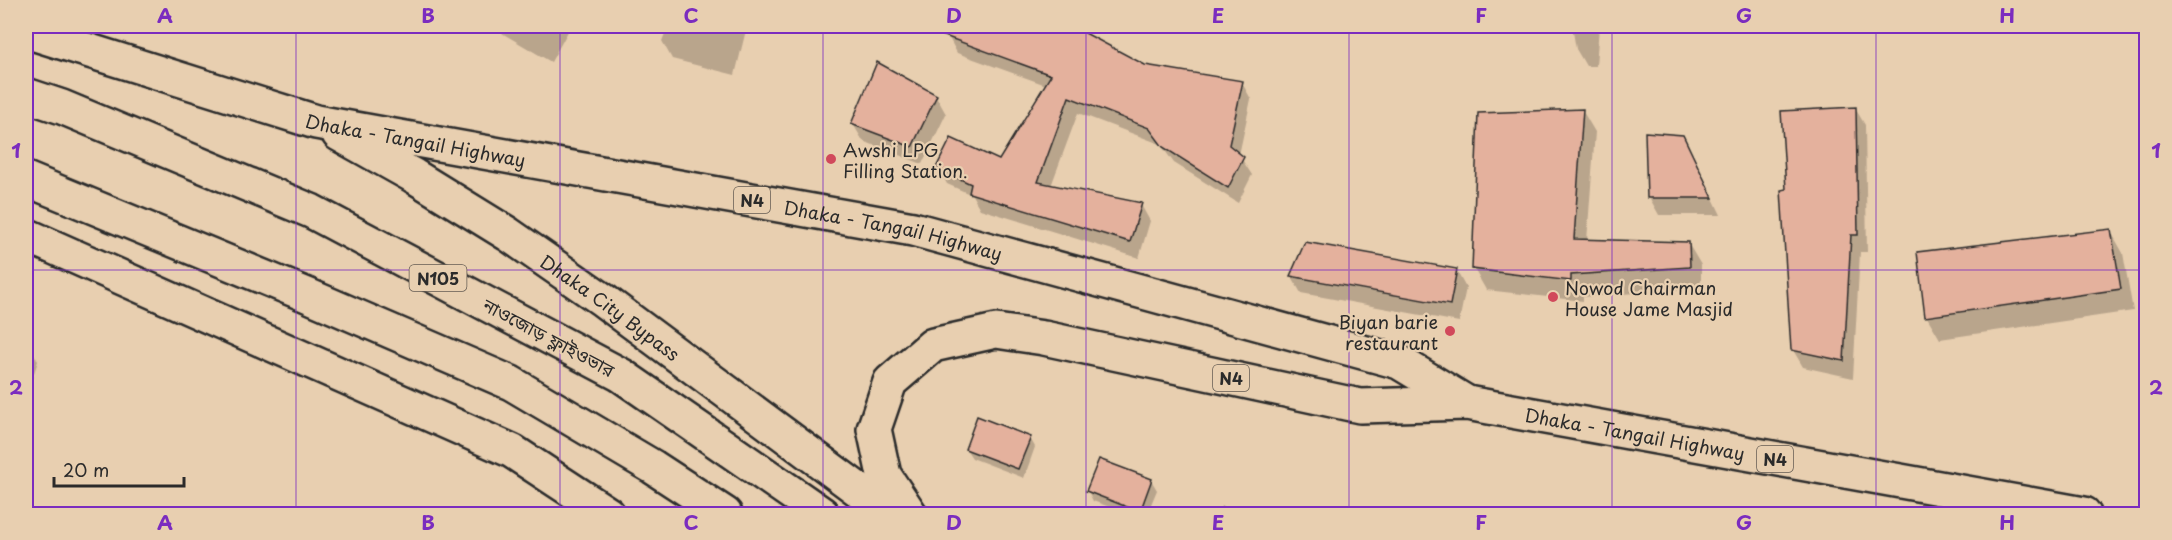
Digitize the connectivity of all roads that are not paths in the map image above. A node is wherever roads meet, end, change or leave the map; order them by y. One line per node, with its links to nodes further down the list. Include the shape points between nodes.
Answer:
1 (26, 31): 3 (highway, Dhaka - Tangail Highway / N4)
2 (26, 94): 9 (highway, নাওজোড় ফ্লাইওভার / N105, via 311,210 621,375)
3 (316, 122): 6 (highway, Dhaka - Tangail Highway / N4, via 913,229 1399,362); 10 (highway, Dhaka City Bypass, via 507,234 603,300)
4 (26, 179): 8 (highway, via 511,383 654,467)
5 (26, 235): 7 (highway, via 512,451)
6 (1467, 403): 11 (highway, Dhaka - Tangail Highway / N4, via 1360,406 996,331 933,345 890,382 874,429 884,475); 12 (highway, Dhaka - Tangail Highway / N4)
7 (608, 514)
8 (725, 514)
9 (822, 514)
10 (891, 514)
11 (910, 514)
12 (2084, 514)

